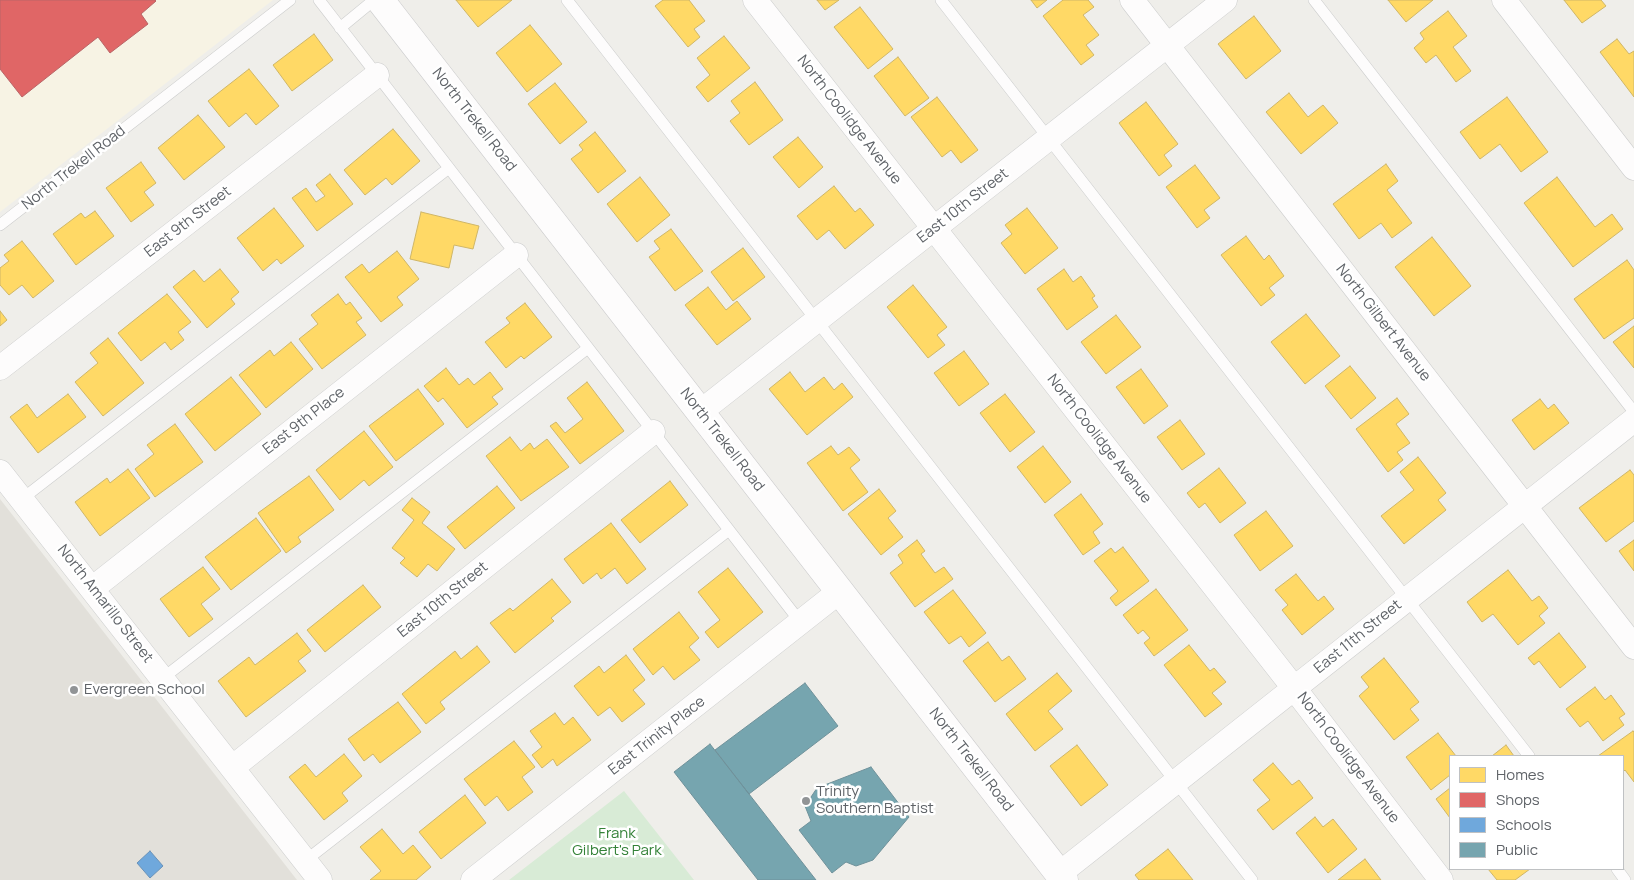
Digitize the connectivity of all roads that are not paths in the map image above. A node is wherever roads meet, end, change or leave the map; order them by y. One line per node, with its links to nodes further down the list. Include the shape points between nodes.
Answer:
1 (290, 0): 18 (lane, North Trekell Road)
2 (319, 0): 12 (lane)
3 (374, 0): 12 (lane)
4 (380, 0): 24 (main road, North Trekell Road)
5 (567, 0): 21 (lane)
6 (754, 0): 19 (street, North Coolidge Avenue)
7 (940, 0): 15 (lane)
8 (1132, 0): 13 (street, North Gilbert Avenue)
9 (1225, 0): 13 (street, East 10th Street)
10 (1314, 0): 25 (lane)
11 (1504, 0): 17 (street)
12 (340, 28): 14 (lane)
13 (1167, 45): 15 (street, East 10th Street); 29 (street, North Gilbert Avenue)
14 (377, 76): 16 (lane); 23 (street, East 9th Street)
15 (1048, 139): 19 (street, East 10th Street); 33 (lane)
16 (449, 168): 20 (lane); 28 (lane)
17 (1634, 168)
18 (0, 225)
19 (934, 228): 21 (street, East 10th Street); 37 (street, North Coolidge Avenue)
20 (516, 255): 22 (lane); 31 (street, East 9th Place)
21 (816, 320): 24 (street, East 10th Street); 40 (lane)
22 (588, 348): 27 (lane); 36 (lane)
23 (0, 368)
24 (700, 412): 32 (main road, North Trekell Road)
25 (1634, 412)
26 (1634, 420): 29 (street, East 11th Street)
27 (653, 432): 30 (lane); 39 (street, East 10th Street)
28 (8, 486): 31 (street, North Amarillo Street)
29 (1524, 505): 33 (street, East 11th Street); 35 (street, North Gilbert Avenue)
30 (729, 530): 34 (lane); 41 (lane)
31 (93, 588): 36 (street, North Amarillo Street)
32 (840, 592): 34 (street, East Trinity Place); 42 (main road, North Trekell Road)
33 (1406, 599): 37 (street, East 11th Street); 38 (lane)
34 (801, 623): 44 (street, East Trinity Place)
35 (1634, 647)
36 (163, 678): 39 (street, North Amarillo Street)
37 (1294, 688): 40 (street, East 11th Street); 46 (street, North Coolidge Avenue)
38 (1528, 755)
39 (233, 767): 41 (street, North Amarillo Street)
40 (1176, 782): 42 (street, East 11th Street); 45 (lane)
41 (305, 861): 43 (street, North Amarillo Street)
42 (1062, 877)
43 (320, 880)
44 (473, 880)
45 (1252, 880)
46 (1441, 880)

